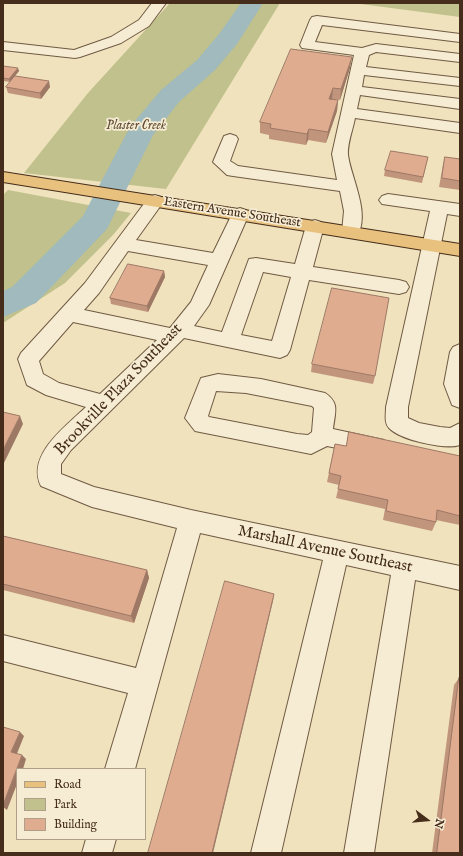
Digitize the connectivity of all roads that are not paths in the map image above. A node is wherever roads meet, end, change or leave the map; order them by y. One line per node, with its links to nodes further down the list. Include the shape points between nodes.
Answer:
1 (159, 3): 3 (street, via 144,23 116,40 75,54)
2 (460, 38): 4 (street, via 317,20 307,45)
3 (3, 46)
4 (362, 52): 5 (street, via 376,48); 6 (street)
5 (460, 58)
6 (358, 70): 7 (street); 8 (street)
7 (460, 82)
8 (354, 90): 9 (street); 10 (street)
9 (460, 104)
10 (350, 113): 11 (street); 14 (street, via 340,154)
11 (460, 128)
12 (230, 139): 14 (street, via 221,162 233,171)
13 (3, 177): 16 (main road, Eastern Avenue Southeast)
14 (349, 187): 21 (street, via 354,211)
15 (388, 200): 17 (street)
16 (155, 201): 19 (main road, Eastern Avenue Southeast); 22 (street)
17 (440, 207): 18 (street); 23 (street)
18 (460, 210)
19 (240, 214): 20 (main road, Eastern Avenue Southeast); 25 (street, Brookville Plaza Southeast)
20 (314, 226): 21 (main road, Eastern Avenue Southeast); 26 (street)
21 (351, 232): 23 (main road, Eastern Avenue Southeast)
22 (124, 244): 25 (street); 28 (street, via 92,288)
23 (431, 245): 24 (main road, Eastern Avenue Southeast); 34 (street, via 397,407 397,422 408,430 440,437 456,437)
24 (460, 250)
25 (219, 260): 29 (street, Brookville Plaza Southeast, via 198,305)
26 (302, 272): 27 (street); 30 (street, via 256,264); 30 (street, via 280,350)
27 (399, 287)
28 (69, 314): 29 (street); 33 (street, via 28,359 34,379 53,389)
29 (177, 333): 30 (street); 33 (street, Brookville Plaza Southeast)
30 (229, 341)
31 (460, 352): 32 (street, via 454,384)
32 (460, 399)
33 (104, 404): 37 (street, Brookville Plaza Southeast, via 63,443 50,462 49,479 92,497)
34 (460, 432)
35 (324, 436): 35 (street, via 322,429 325,404 317,399 236,384 208,384 196,418 203,425 311,445); 36 (street)
36 (398, 451)
37 (190, 522): 38 (street, Marshall Avenue Southeast); 42 (street)
38 (337, 552): 39 (street, Marshall Avenue Southeast); 46 (street)
39 (405, 567): 40 (street, Marshall Avenue Southeast); 47 (street)
40 (460, 578)
41 (3, 648): 42 (street)
42 (143, 683): 43 (street)
43 (120, 768)
44 (100, 840): 45 (street)
45 (97, 853)
46 (266, 853)
47 (359, 853)

